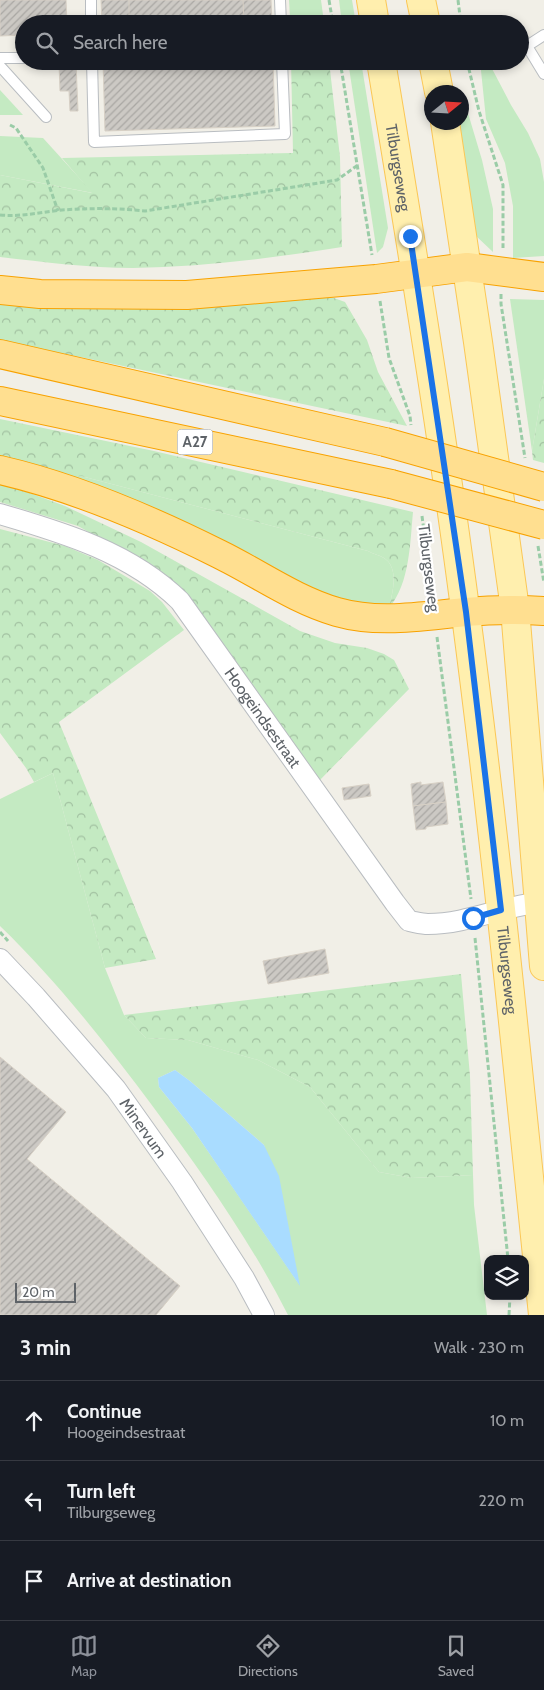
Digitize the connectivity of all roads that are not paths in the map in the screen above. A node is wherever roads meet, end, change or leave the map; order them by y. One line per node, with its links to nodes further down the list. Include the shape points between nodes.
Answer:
1 (91, 0): 5 (lane)
2 (280, 0): 6 (lane)
3 (371, 0): 7 (main road)
4 (421, 0): 8 (main road)
5 (91, 15)
6 (280, 15)
7 (374, 15)
8 (424, 15)
9 (544, 35): 10 (lane)
10 (529, 45)
11 (529, 49): 19 (lane)
12 (0, 58): 13 (lane)
13 (15, 58)
14 (0, 66): 21 (lane)
15 (92, 70): 16 (lane, via 94,142 285,134)
16 (282, 70)
17 (382, 70): 24 (main road, Tilburgseweg)
18 (435, 70): 20 (main road)
19 (544, 74)
20 (438, 85)
21 (46, 117)
22 (446, 130): 23 (main road)
23 (467, 267): 24 (highway); 25 (highway); 33 (main road)
24 (416, 274): 26 (highway, via 187,295 40,294); 35 (main road, Tilburgseweg)
25 (544, 278)
26 (0, 290)
27 (0, 354): 30 (highway, bridge)
28 (0, 401): 32 (highway, A27, bridge, via 390,484)
29 (0, 470): 35 (highway, via 27,476 169,530 311,603 364,618 398,619)
30 (535, 477)
31 (0, 514): 37 (street, Hoogeindsestraat, via 58,531 135,565 164,585 195,620 409,921 428,924 473,918)
32 (541, 535)
33 (516, 609): 34 (highway); 35 (highway); 36 (main road)
34 (544, 611)
35 (466, 612): 37 (main road, Tilburgseweg)
36 (542, 902): 37 (street, Hoogeindsestraat); 39 (main road)
37 (501, 910): 41 (main road, Tilburgseweg)
38 (0, 959): 40 (street, Minervum, via 116,1089 182,1182)
39 (544, 966)
40 (264, 1315)
41 (543, 1315)

